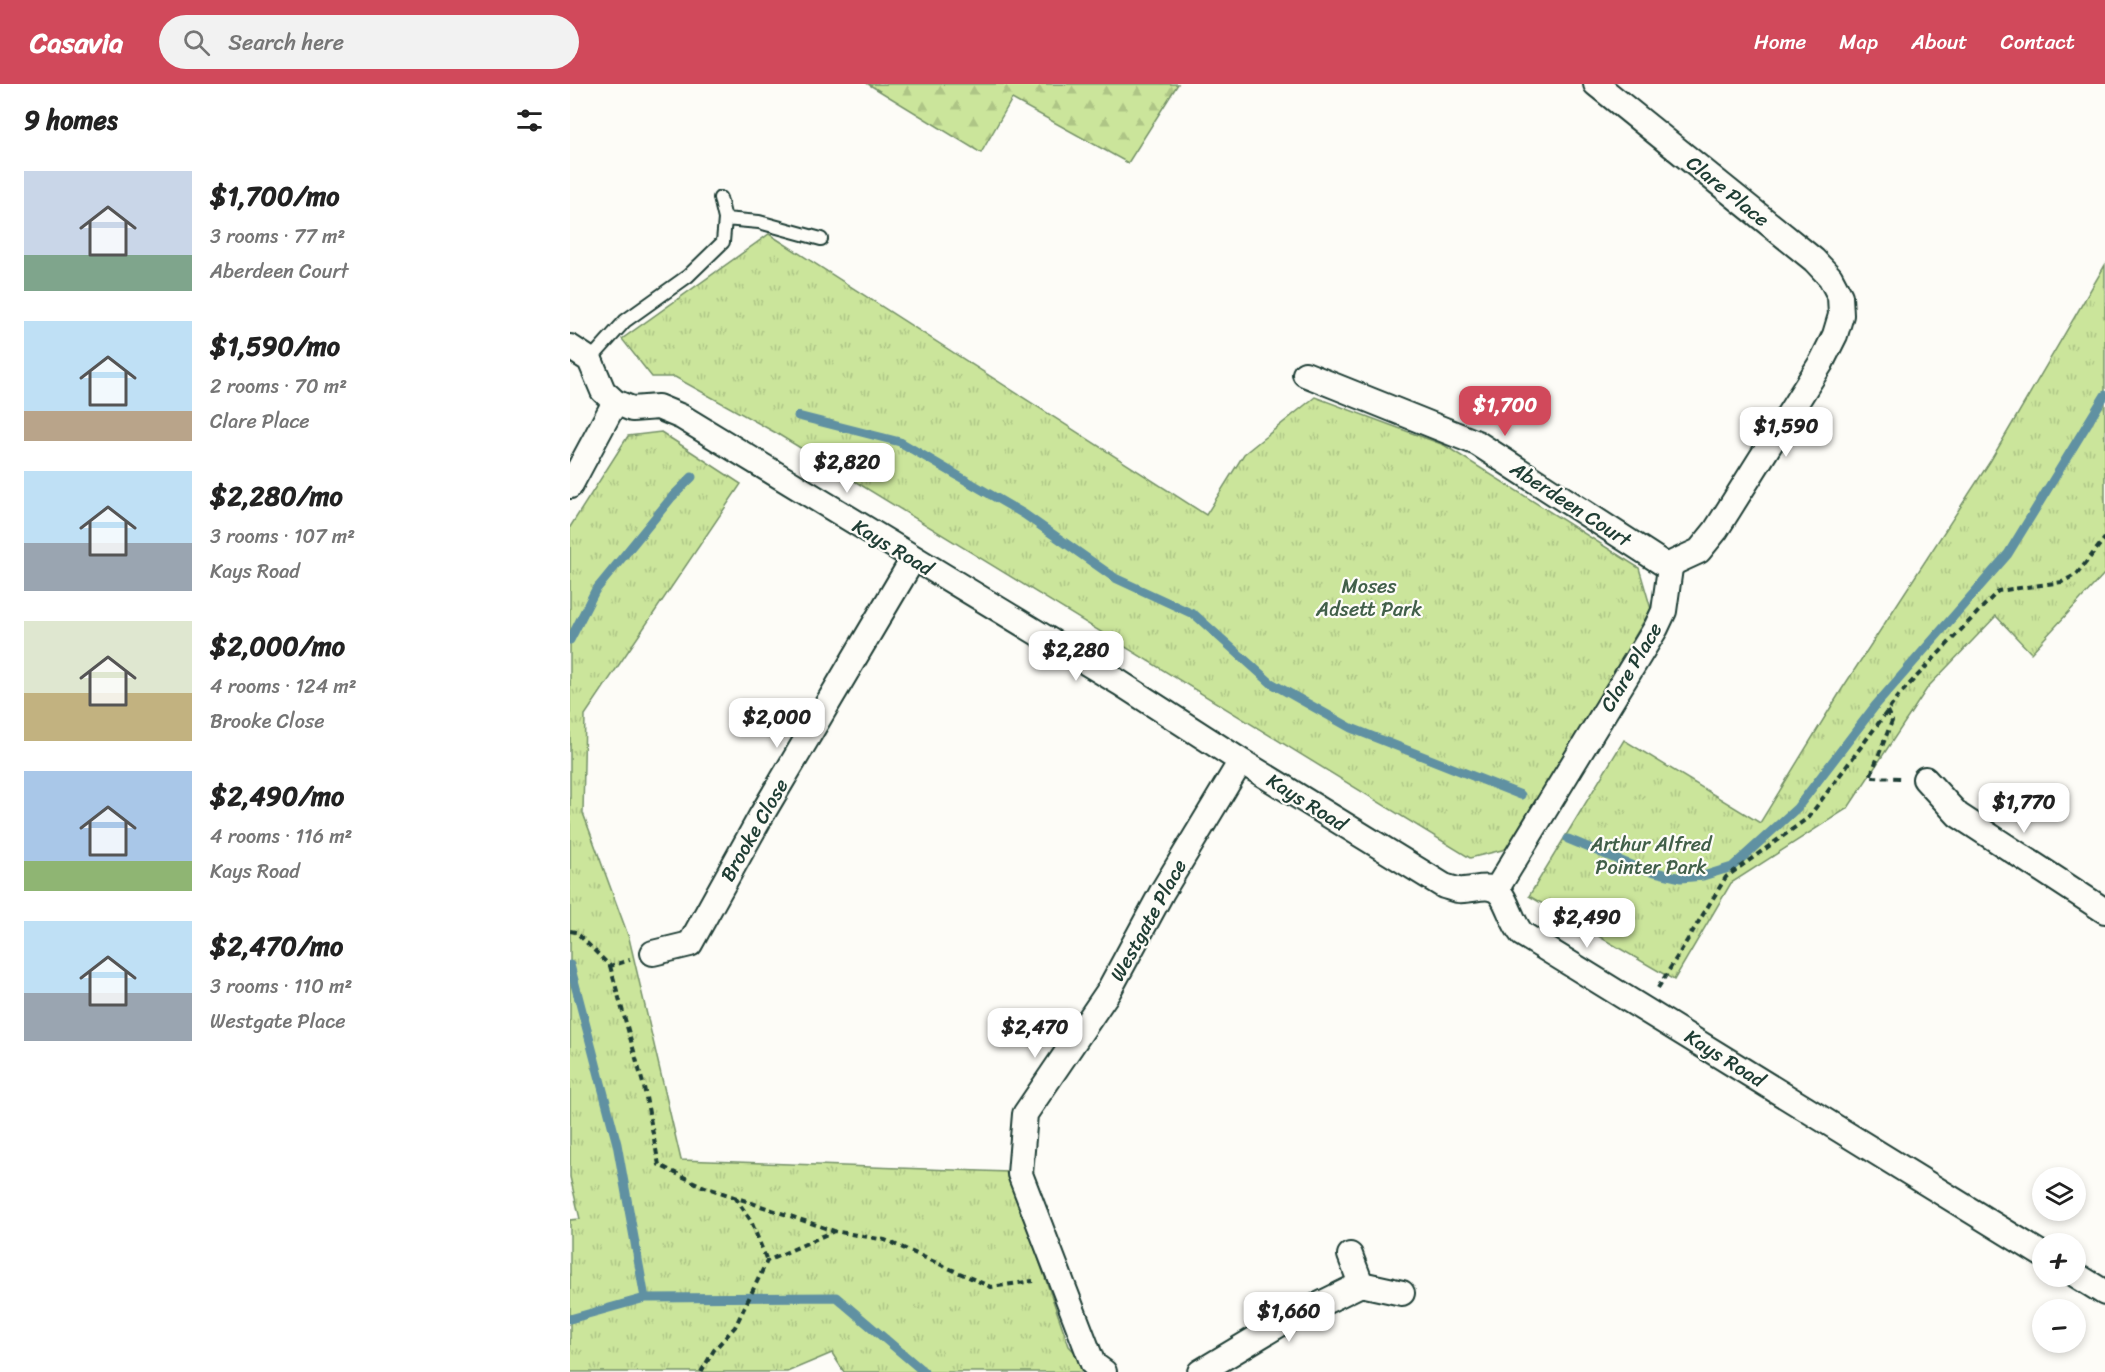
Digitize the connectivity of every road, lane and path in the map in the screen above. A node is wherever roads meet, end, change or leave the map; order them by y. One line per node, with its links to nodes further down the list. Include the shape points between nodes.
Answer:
1 (1596, 84): 11 (street, Clare Place, via 1814,260 1830,277 1840,296 1842,315 1835,334 1803,392 1708,542)
2 (720, 198): 3 (lane)
3 (725, 219): 4 (lane, via 759,222); 5 (lane, via 723,242 688,276)
4 (821, 239)
5 (580, 353): 7 (street, via 603,391)
6 (1305, 374): 11 (street, Aberdeen Court, via 1477,443)
7 (615, 402): 8 (street); 10 (street, Kays Road, via 632,409 658,407 682,417)
8 (570, 486)
9 (2105, 538): 12 (path, via 2077,573 2062,582 1998,591)
10 (913, 560): 13 (street, Kays Road, via 1120,683); 18 (street, Brooke Close, via 690,944)
11 (1670, 568): 15 (street, Clare Place, via 1664,611 1656,628)
12 (1887, 711): 14 (path, via 1892,721 1870,777); 20 (path, via 1808,818 1726,877)
13 (1240, 761): 15 (street, Kays Road, via 1444,886); 26 (street, Westgate Place, via 1108,992 1025,1114 1020,1174)
14 (1925, 779): 16 (street, via 1958,815)
15 (1496, 890): 20 (street, Kays Road, via 1512,923 1522,934)
16 (2105, 910)
17 (573, 932): 19 (path)
18 (653, 953): 19 (path)
19 (610, 966): 21 (path, via 644,1087 659,1165)
20 (1646, 1009): 23 (street, Kays Road)
21 (735, 1197): 22 (path); 25 (path)
22 (834, 1231): 25 (path); 26 (path, via 885,1240 991,1287)
23 (2032, 1248)
24 (1350, 1255): 28 (street)
25 (767, 1261): 31 (path, via 735,1327)
26 (1060, 1278): 32 (street, Westgate Place, via 1093,1364)
27 (2086, 1281): 30 (street)
28 (1361, 1284): 29 (street); 33 (street, via 1281,1324)
29 (1402, 1293)
30 (2105, 1293)
31 (701, 1372)
32 (1104, 1372)
33 (1200, 1372)

